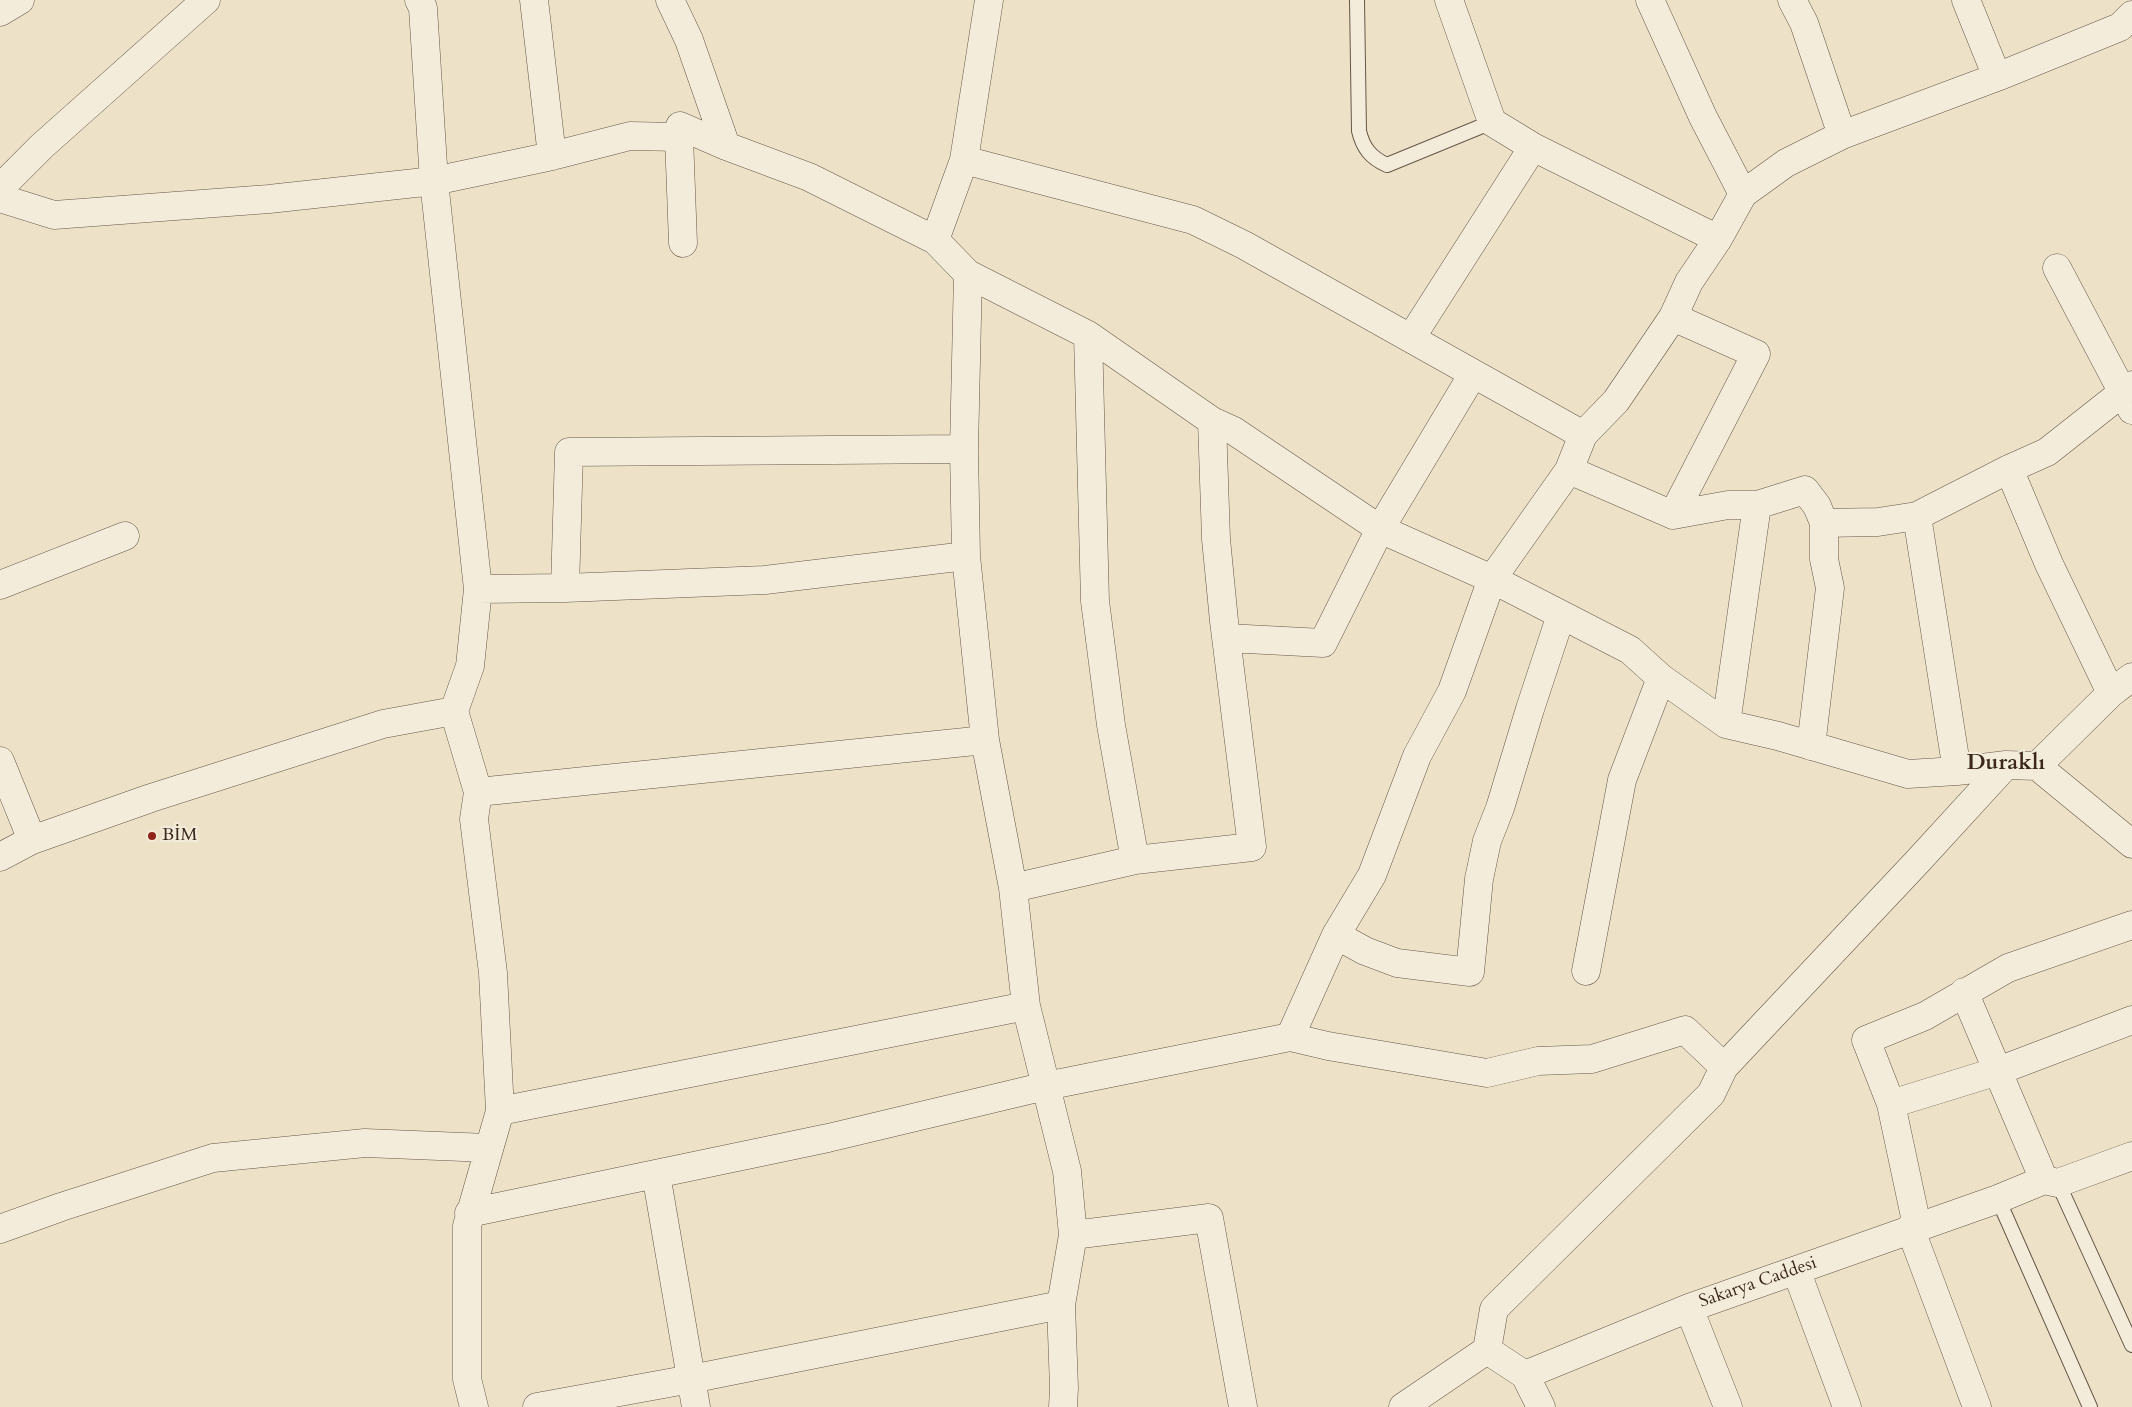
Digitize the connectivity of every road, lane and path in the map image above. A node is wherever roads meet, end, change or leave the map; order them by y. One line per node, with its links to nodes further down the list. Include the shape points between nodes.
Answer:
1 (20, 0): 12 (street)
2 (206, 0): 23 (street, via 42,146)
3 (419, 0): 22 (street, via 423,8)
4 (534, 0): 20 (street)
5 (670, 0): 18 (street, via 689,40)
6 (989, 0): 21 (street)
7 (1357, 0): 15 (lane, via 1359,131 1369,154 1387,164)
8 (1450, 0): 15 (street)
9 (1650, 0): 24 (street, via 1703,117)
10 (1792, 0): 16 (street, via 1804,23)
11 (1966, 0): 14 (street)
12 (0, 12)
13 (2128, 28): 14 (street)
14 (1997, 77): 16 (street)
15 (1492, 122): 19 (street)
16 (1842, 136): 24 (street, via 1786,163)
17 (679, 137): 18 (street, via 680,126); 20 (street, via 630,136); 28 (street)
18 (726, 146): 27 (street, via 809,176)
19 (1533, 147): 26 (street); 33 (street)
20 (552, 156): 22 (street)
21 (964, 160): 27 (street); 33 (street, via 1192,220 1244,245)
22 (434, 180): 25 (street, via 269,199 54,215); 51 (street)
23 (0, 188)
24 (1743, 194): 26 (street)
25 (0, 198)
26 (1718, 239): 31 (street, via 1689,282)
27 (935, 240): 30 (street)
28 (683, 243)
29 (2057, 268): 35 (street)
30 (968, 274): 32 (street); 38 (street)
31 (1673, 318): 37 (street, via 1616,401); 42 (street, via 1756,354)
32 (1088, 335): 36 (street); 68 (street, via 1095,601 1111,725)
33 (1411, 338): 34 (street)
34 (1473, 374): 37 (street); 45 (street)
35 (2129, 395): 39 (street, via 2048,452)
36 (1212, 421): 45 (street, via 1234,431); 53 (street, via 1216,539)
37 (1583, 435): 40 (street)
38 (964, 449): 47 (street); 50 (street, via 570,452)
39 (2009, 469): 43 (street); 55 (street, via 2049,564)
40 (1569, 470): 42 (street); 48 (street)
41 (1757, 505): 42 (street, via 1728,505); 44 (street, via 1806,490); 57 (street)
42 (1673, 515)
43 (1917, 516): 44 (street, via 1878,522); 63 (street)
44 (1824, 523): 59 (street, via 1824,558 1830,588)
45 (1380, 529): 48 (street); 53 (street, via 1323,643)
46 (126, 536): 49 (street)
47 (966, 556): 50 (street, via 765,580); 58 (street)
48 (1492, 579): 52 (street); 71 (street, via 1452,691 1417,756 1372,875)
49 (0, 586)
50 (565, 588): 51 (street)
51 (478, 589): 56 (street, via 470,666)
52 (1561, 615): 54 (street, via 1630,650); 71 (street, via 1487,841 1479,880 1470,972 1397,963)
53 (1227, 638): 68 (street, via 1252,847)
54 (1661, 678): 57 (street); 72 (street, via 1622,780)
55 (2122, 685): 62 (street)
56 (454, 711): 64 (street); 65 (street, via 383,724 151,798)
57 (1726, 724): 59 (street)
58 (985, 740): 64 (street); 69 (street)
59 (1811, 746): 63 (street, via 1908,774)
60 (0, 761): 65 (street)
61 (2006, 764): 62 (street); 63 (street); 77 (street)
62 (2037, 766): 66 (street)
63 (1957, 771)
64 (478, 792): 81 (street, via 474,819 493,973)
65 (32, 840): 67 (street)
66 (2132, 844)
67 (0, 857)
68 (1135, 860): 69 (street)
69 (1013, 888): 74 (street)
70 (2132, 926): 73 (street, via 2008,968)
71 (1336, 935): 76 (street)
72 (1586, 971)
73 (1964, 992): 78 (street); 80 (street, via 1925,1016 1866,1040)
74 (1026, 1006): 79 (street); 81 (street)
75 (2132, 1020): 78 (street)
76 (1290, 1038): 77 (street, via 1487,1073 1538,1061 1592,1059 1685,1030); 79 (street)
77 (1724, 1067): 95 (street, via 1711,1094 1494,1309)
78 (1998, 1071): 80 (street); 85 (street)
79 (1046, 1086): 84 (street, via 828,1138); 90 (street, via 1067,1170)
80 (1891, 1104): 88 (street)
81 (500, 1111): 82 (street)
82 (488, 1148): 87 (street); 89 (street, via 365,1143 212,1158)
83 (2132, 1156): 85 (street, Sakarya Caddesi)
84 (656, 1174): 87 (street); 97 (street)
85 (2051, 1182): 86 (street, Sakarya Caddesi); 94 (lane)
86 (1998, 1199): 88 (street, Sakarya Caddesi); 108 (lane)
87 (469, 1212): 98 (street, via 467,1379)
88 (1914, 1227): 91 (street, Sakarya Caddesi); 107 (street)
89 (0, 1229)
90 (1073, 1234): 92 (street); 102 (street, via 1209,1218)
91 (1796, 1270): 93 (street, Sakarya Caddesi); 106 (street)
92 (1061, 1305): 97 (street); 101 (street)
93 (1689, 1308): 96 (street, Sakarya Caddesi); 105 (street)
94 (2132, 1345)
95 (1487, 1350): 96 (street); 103 (street)
96 (1525, 1375): 104 (street)
97 (691, 1379): 99 (street); 100 (street)
98 (474, 1407)
99 (537, 1407)
100 (696, 1407)
101 (1063, 1407)
102 (1243, 1407)
103 (1403, 1407)
104 (1540, 1407)
105 (1728, 1407)
106 (1848, 1407)
107 (1977, 1407)
108 (2090, 1407)

